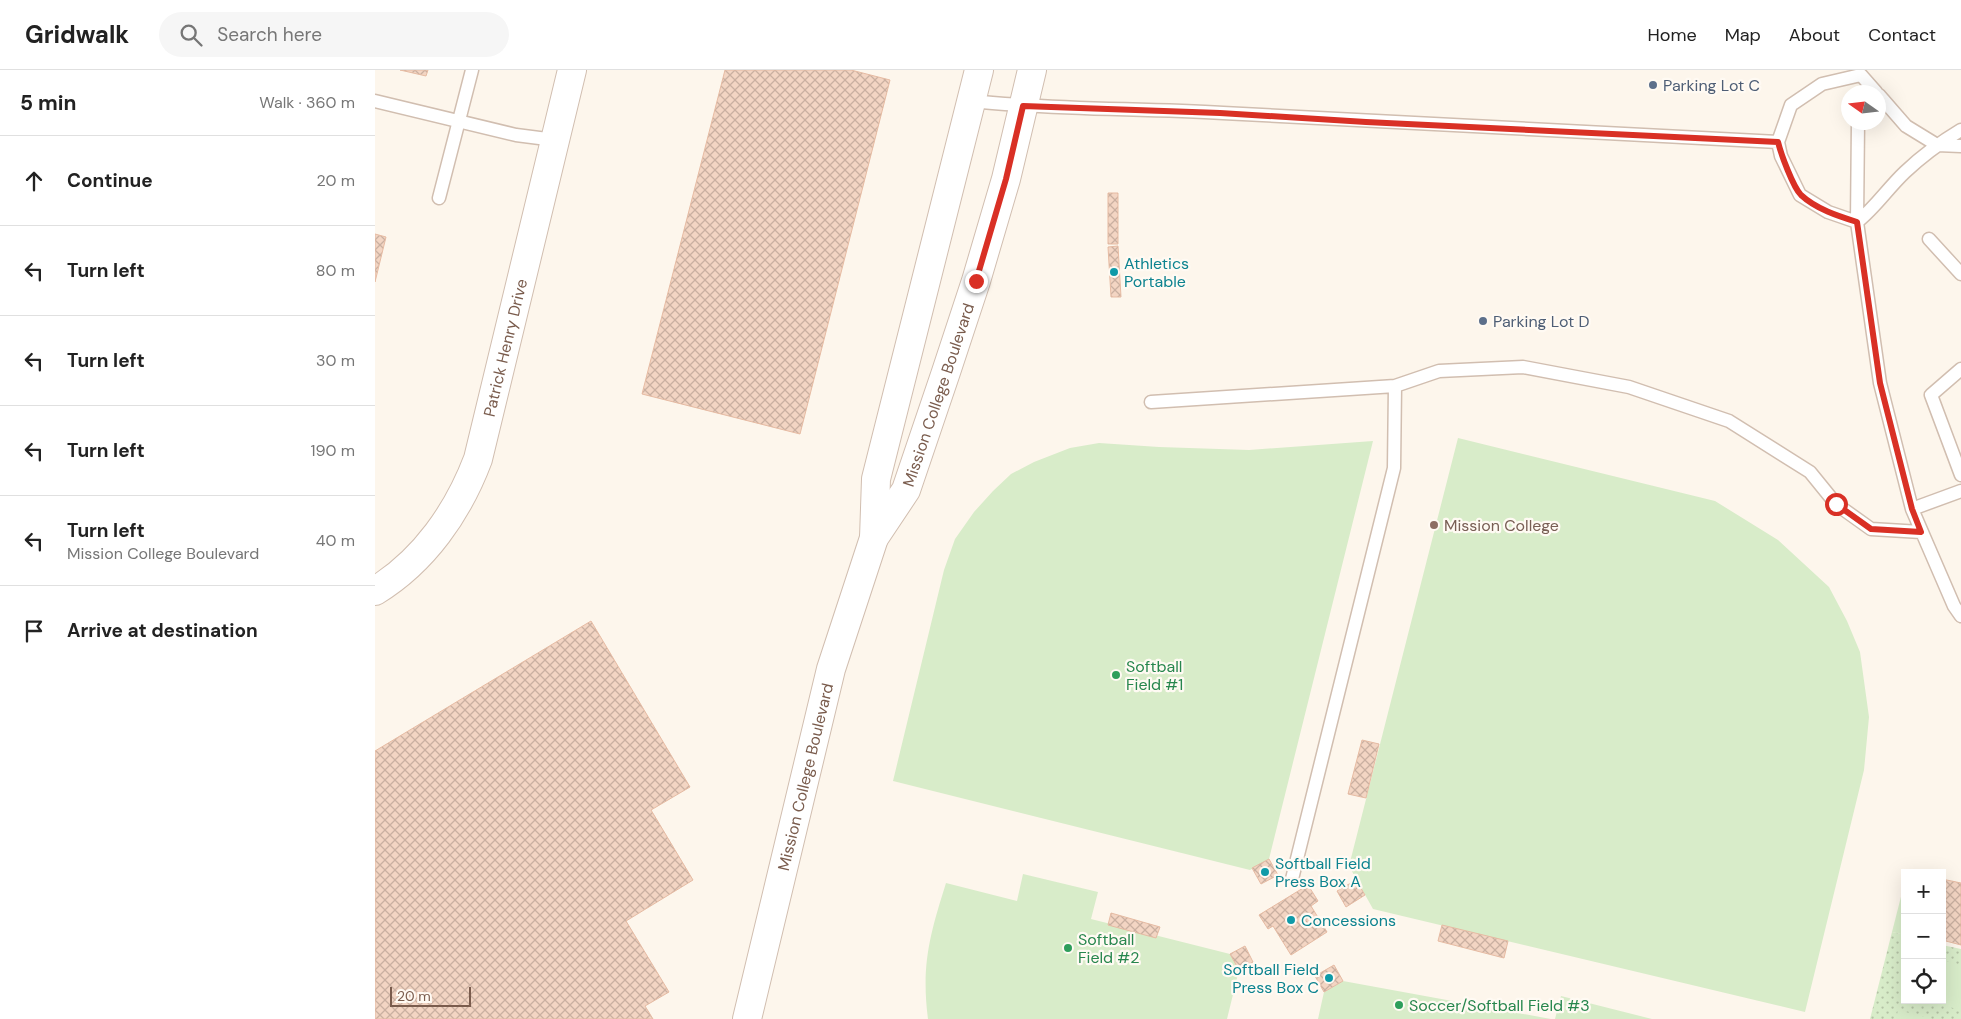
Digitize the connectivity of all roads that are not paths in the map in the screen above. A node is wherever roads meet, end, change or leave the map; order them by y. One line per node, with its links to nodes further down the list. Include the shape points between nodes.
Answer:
1 (472, 70): 11 (lane)
2 (572, 70): 14 (street, Patrick Henry Drive)
3 (979, 70): 7 (street, Mission College Boulevard)
4 (1032, 70): 10 (street, Mission College Boulevard)
5 (1861, 73): 6 (lane); 15 (lane, via 1822,84 1791,105)
6 (1870, 85)
7 (971, 100): 10 (lane); 29 (street, Mission College Boulevard, via 876,479)
8 (375, 101): 11 (lane)
9 (1886, 104): 16 (lane, via 1906,126)
10 (1023, 106): 15 (lane); 29 (street, Mission College Boulevard, via 1006,179 976,281 906,490)
11 (459, 122): 14 (lane); 18 (lane)
12 (1858, 130): 19 (lane)
13 (1961, 130): 16 (lane)
14 (555, 140): 30 (street, Patrick Henry Drive, via 471,478 434,540 411,565)
15 (1778, 142): 19 (lane, via 1781,156 1800,195 1828,212)
16 (1937, 145): 17 (lane); 19 (lane, via 1905,172)
17 (1961, 146)
18 (439, 198)
19 (1857, 222): 27 (lane, via 1880,383)
20 (1929, 238): 21 (lane)
21 (1961, 274)
22 (1961, 369): 25 (lane, via 1931,395)
23 (1395, 386): 24 (lane); 28 (lane, via 1439,371 1523,367 1629,387 1729,421 1810,472 1836,504 1871,529); 32 (lane, via 1394,468)
24 (1151, 402)
25 (1961, 475)
26 (1961, 491): 27 (lane)
27 (1912, 509): 28 (lane)
28 (1921, 532): 31 (lane)
29 (874, 538): 33 (street, Mission College Boulevard, via 831,669)
30 (375, 590)
31 (1959, 608)
32 (1292, 879)
33 (747, 1019)

